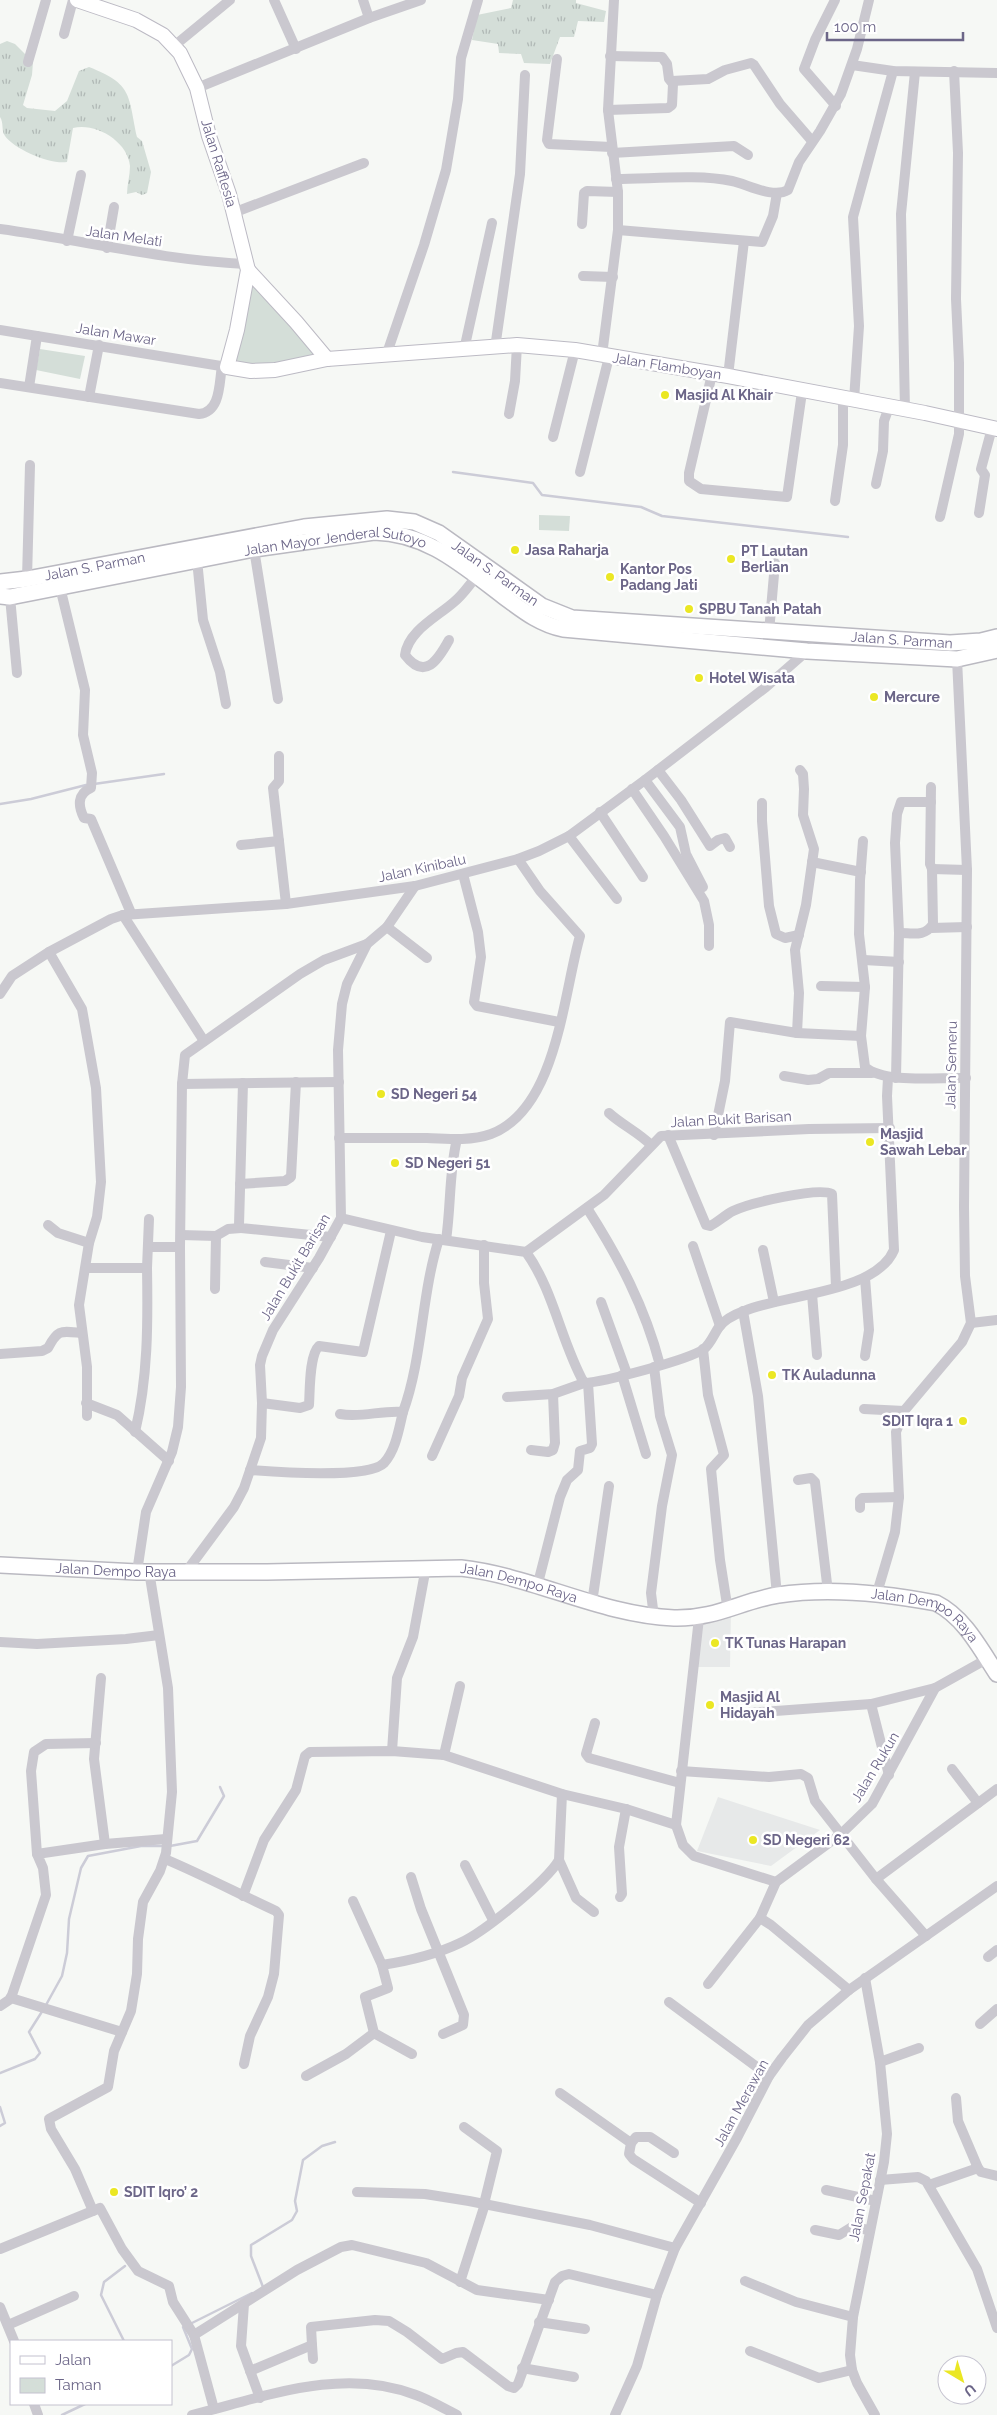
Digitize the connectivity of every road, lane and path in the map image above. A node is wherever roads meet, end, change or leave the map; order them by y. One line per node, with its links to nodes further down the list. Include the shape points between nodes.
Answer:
1 (46, 0): 18 (street)
2 (73, 0): 13 (street)
3 (77, 0): 14 (street, Jalan Rafflesia, via 150,26)
4 (230, 0): 14 (street)
5 (274, 0): 15 (street)
6 (363, 0): 12 (street)
7 (421, 0): 12 (street)
8 (478, 0): 56 (street, via 461,58 446,170)
9 (614, 0): 16 (street)
10 (835, 0): 27 (street, via 804,69)
11 (869, 0): 19 (street)
12 (368, 18): 15 (street)
13 (64, 34)
14 (174, 46): 26 (street, Jalan Rafflesia)
15 (296, 49): 26 (street)
16 (610, 56): 25 (street, via 662,57); 28 (street)
17 (557, 59): 30 (street, via 549,144)
18 (28, 62)
19 (852, 65): 20 (street); 27 (street)
20 (893, 71): 22 (street); 66 (street, via 853,216 859,326)
21 (954, 71): 22 (street); 24 (street); 70 (street, via 958,153 956,299)
22 (915, 72): 68 (street, via 901,214)
23 (525, 74): 53 (street, via 520,174)
24 (997, 74)
25 (672, 81): 28 (street, via 672,105 668,108); 29 (street, via 708,79 747,63 754,65 780,104)
26 (197, 88): 38 (street, Jalan Rafflesia)
27 (836, 106): 29 (street)
28 (608, 110): 30 (street)
29 (812, 141): 36 (street, via 788,190)
30 (612, 150): 31 (street, via 734,146); 34 (street)
31 (748, 155)
32 (364, 163): 38 (street)
33 (81, 175): 43 (street)
34 (616, 180): 35 (street); 36 (street, via 731,181)
35 (618, 192): 40 (street, via 584,193); 42 (street)
36 (777, 193): 44 (street, via 764,241)
37 (114, 208): 45 (street)
38 (233, 213): 46 (street, Jalan Rafflesia)
39 (492, 223): 55 (street)
40 (582, 224)
41 (0, 229): 43 (street, Jalan Melati)
42 (618, 230): 44 (street); 48 (street)
43 (67, 241): 45 (street, Jalan Melati)
44 (744, 241): 61 (street)
45 (107, 248): 46 (street, Jalan Melati)
46 (246, 267): 58 (street); 59 (street, Jalan Rafflesia, via 237,330)
47 (583, 276): 48 (street)
48 (613, 277): 57 (street)
49 (0, 330): 50 (street, Jalan Mawar)
50 (38, 336): 51 (street, Jalan Mawar); 63 (street)
51 (99, 345): 59 (street, Jalan Mawar); 65 (street)
52 (517, 345): 53 (street, Jalan Flamboyan); 54 (street, Jalan Flamboyan); 69 (street)
53 (495, 348): 55 (street, Jalan Flamboyan)
54 (575, 350): 57 (street, Jalan Flamboyan); 72 (street)
55 (458, 351): 56 (street, Jalan Flamboyan)
56 (386, 356): 58 (street, Jalan Flamboyan)
57 (606, 356): 60 (street, Jalan Flamboyan); 74 (street)
58 (327, 359): 59 (street, Jalan Flamboyan, via 275,370)
59 (224, 367): 65 (street, via 216,403 204,414)
60 (712, 374): 61 (street, Jalan Flamboyan); 64 (street, via 688,473 689,481 701,488 787,497)
61 (728, 376): 64 (street, Jalan Flamboyan)
62 (0, 383): 63 (street)
63 (29, 387): 65 (street)
64 (802, 392): 66 (street, Jalan Flamboyan)
65 (89, 397)
66 (848, 399): 67 (street, Jalan Flamboyan); 76 (street)
67 (889, 407): 68 (street, Jalan Flamboyan); 75 (street, via 884,421 884,451)
68 (905, 410): 70 (street, Jalan Flamboyan)
69 (509, 414)
70 (959, 421): 71 (street, Jalan Flamboyan); 78 (street)
71 (995, 429): 77 (street, via 981,469 985,475)
72 (553, 437)
73 (30, 465): 83 (street)
74 (580, 472)
75 (876, 484)
76 (836, 501)
77 (979, 513)
78 (940, 517)
79 (254, 550): 80 (main road, Jalan Mayor Jenderal Sutoyo); 82 (main road, Jalan Mayor Jenderal Sutoyo, via 374,532 401,534 433,547); 95 (street)
80 (187, 557): 83 (main road, Jalan S. Parman); 85 (main road, Jalan Mayor Jenderal Sutoyo); 87 (main road, Jalan S. Parman, via 304,527 387,519 414,522 439,533 542,606 572,618); 96 (street)
81 (775, 563): 87 (street)
82 (477, 576): 89 (street, via 454,602 406,644 405,655 419,667 427,667 437,660); 90 (main road, Jalan Mayor Jenderal Sutoyo, via 539,622 553,627)
83 (28, 579): 84 (main road, Jalan S. Parman)
84 (0, 582)
85 (60, 587): 86 (main road, Jalan Mayor Jenderal Sutoyo); 122 (street, via 84,690 83,735 92,773 91,786 79,799 82,816 91,819)
86 (5, 596): 94 (street)
87 (769, 632): 88 (main road, Jalan S. Parman, via 950,643)
88 (997, 637)
89 (449, 640)
90 (678, 640): 92 (main road, Jalan S. Parman)
91 (997, 650): 93 (main road, Jalan S. Parman)
92 (807, 651): 93 (main road, Jalan S. Parman); 98 (street, Jalan Kinibalu, via 766,687)
93 (957, 659): 114 (street, Jalan Semeru)
94 (17, 673)
95 (278, 699)
96 (226, 704)
97 (279, 756): 107 (street, via 279,781 273,788)
98 (658, 770): 100 (street, Jalan Kinibalu); 110 (street, via 710,846 725,838)
99 (800, 770): 112 (street, via 803,774 803,815 814,849)
100 (645, 780): 102 (street, Jalan Kinibalu); 121 (street, via 680,826 686,854 705,891)
101 (931, 787): 103 (street)
102 (632, 790): 105 (street, Jalan Kinibalu); 121 (street, via 701,895)
103 (931, 802): 113 (street); 126 (street, via 901,802 897,814 895,874)
104 (762, 803): 127 (street, via 770,906 776,934 785,938)
105 (600, 812): 106 (street, Jalan Kinibalu); 117 (street)
106 (569, 836): 111 (street, Jalan Kinibalu); 119 (street)
107 (279, 841): 109 (street); 120 (street)
108 (863, 841): 115 (street)
109 (241, 845)
110 (730, 847)
111 (518, 859): 116 (street, Jalan Kinibalu); 137 (street, via 540,891 580,936)
112 (812, 862): 115 (street); 127 (street)
113 (932, 869): 114 (street); 125 (street)
114 (967, 870): 124 (street, Jalan Semeru)
115 (860, 872): 132 (street, via 859,934)
116 (464, 874): 118 (street, Jalan Kinibalu); 137 (street, via 481,957 474,1002 477,1006)
117 (643, 877)
118 (415, 886): 120 (street, Jalan Kinibalu); 123 (street, Jalan Bukit Barisan)
119 (617, 899)
120 (286, 904): 122 (street, Jalan Kinibalu)
121 (706, 911): 129 (street)
122 (127, 914): 130 (street, Jalan Kinibalu, via 111,919); 140 (street)
123 (386, 927): 128 (street, Jalan Bukit Barisan); 131 (street)
124 (967, 927): 125 (street); 144 (street, Jalan Semeru)
125 (931, 928): 126 (street, via 923,934)
126 (899, 933): 133 (street)
127 (799, 935): 138 (street, via 795,950 799,993)
128 (367, 944): 140 (street, via 324,960 300,974); 146 (street, Jalan Bukit Barisan, via 347,984 342,1004)
129 (709, 946)
130 (49, 952): 136 (street, Jalan Kinibalu, via 12,976); 167 (street, via 82,1009 96,1088 101,1182 97,1217)
131 (427, 958)
132 (864, 960): 133 (street); 135 (street)
133 (898, 962): 143 (street)
134 (821, 986): 135 (street)
135 (865, 987): 139 (street)
136 (0, 994)
137 (559, 1022): 154 (street, via 551,1055 528,1106 491,1134)
138 (797, 1032): 139 (street); 151 (street, via 730,1022 725,1082)
139 (861, 1036): 141 (street, via 865,1067)
140 (204, 1041): 148 (street, via 185,1055)
141 (872, 1073): 142 (street, via 829,1073 808,1080); 143 (street)
142 (784, 1076)
143 (892, 1078): 144 (street); 150 (street, via 887,1096)
144 (966, 1078): 186 (street, Jalan Semeru, via 963,1136 965,1276)
145 (296, 1082): 146 (street); 147 (street); 156 (street, via 291,1176 284,1181)
146 (339, 1082): 153 (street, Jalan Bukit Barisan)
147 (243, 1083): 148 (street); 156 (street)
148 (182, 1084): 163 (street)
149 (609, 1113): 155 (street)
150 (890, 1128): 151 (street, Jalan Bukit Barisan); 178 (street, via 894,1250 890,1260)
151 (714, 1134): 152 (street, Jalan Bukit Barisan)
152 (668, 1135): 155 (street, Jalan Bukit Barisan, via 661,1136); 179 (street, via 706,1225 710,1226 733,1211 769,1200 811,1193 832,1194)
153 (339, 1138): 154 (street); 158 (street, Jalan Bukit Barisan)
154 (457, 1139): 166 (street, via 451,1210)
155 (651, 1145): 157 (street, Jalan Bukit Barisan)
156 (240, 1184): 161 (street)
157 (588, 1208): 173 (street, Jalan Bukit Barisan); 193 (street, via 624,1268 651,1332)
158 (341, 1218): 162 (street); 165 (street, Jalan Bukit Barisan)
159 (149, 1219): 169 (street)
160 (48, 1225): 167 (street, via 58,1233)
161 (241, 1228): 164 (street, via 228,1229); 165 (street)
162 (391, 1231): 166 (street); 199 (street, via 363,1352 319,1346 313,1358 309,1405 300,1408)
163 (180, 1235): 164 (street); 171 (street)
164 (216, 1236): 180 (street)
165 (332, 1237): 177 (street, Jalan Bukit Barisan)
166 (442, 1240): 168 (street); 202 (street, via 431,1264 418,1348)
167 (89, 1243): 175 (street)
168 (484, 1245): 173 (street); 208 (street, via 488,1319)
169 (148, 1246): 171 (street); 176 (street)
170 (693, 1246): 187 (street)
171 (180, 1247): 209 (street, via 181,1387 176,1441)
172 (763, 1250): 183 (street)
173 (526, 1252): 195 (street, via 549,1297 574,1365)
174 (265, 1262): 177 (street)
175 (86, 1268): 176 (street); 188 (street, via 79,1304)
176 (147, 1268): 205 (street, via 148,1334 143,1392)
177 (313, 1268): 199 (street, Jalan Bukit Barisan, via 273,1330 262,1356)
178 (865, 1278): 179 (street); 192 (street, via 869,1330)
179 (836, 1287): 181 (street)
180 (214, 1289)
181 (812, 1294): 183 (street); 191 (street)
182 (600, 1302): 194 (street)
183 (774, 1302): 184 (street)
184 (743, 1311): 187 (street); 222 (street, via 758,1396)
185 (997, 1320): 186 (street)
186 (971, 1323): 201 (street, via 962,1342)
187 (720, 1326): 189 (street)
188 (81, 1333): 190 (street, via 62,1331 56,1334 48,1348); 198 (street, via 86,1367)
189 (703, 1349): 193 (street); 224 (street, via 708,1395 724,1455 710,1469)
190 (0, 1354)
191 (817, 1355)
192 (865, 1356)
193 (657, 1366): 194 (street); 225 (street, via 660,1416 672,1455 651,1593)
194 (624, 1375): 195 (street); 207 (street)
195 (586, 1383): 196 (street); 219 (street, via 592,1444 580,1451 578,1470 560,1497)
196 (554, 1394): 197 (street); 206 (street, via 553,1450)
197 (507, 1397)
198 (86, 1403): 204 (street); 205 (street, via 111,1411)
199 (262, 1403): 210 (street, Jalan Bukit Barisan, via 261,1438)
200 (864, 1409): 201 (street)
201 (904, 1411): 213 (street, via 896,1432)
202 (403, 1412): 203 (street, via 387,1410); 210 (street, via 389,1456 374,1470 319,1473)
203 (340, 1414)
204 (87, 1416)
205 (135, 1432): 209 (street)
206 (531, 1450)
207 (646, 1454)
208 (432, 1456)
209 (169, 1461): 217 (street, via 146,1512)
210 (250, 1470): 218 (street, Jalan Bukit Barisan, via 234,1507)
211 (798, 1480): 220 (street, via 811,1478 815,1482)
212 (609, 1486): 223 (street)
213 (899, 1497): 214 (street, via 862,1498); 221 (street, via 895,1532)
214 (860, 1508)
215 (0, 1565): 217 (main road, Jalan Dempo Raya)
216 (426, 1567): 218 (main road, Jalan Dempo Raya); 219 (main road, Jalan Dempo Raya, via 487,1571); 238 (street, via 415,1630 397,1678)
217 (143, 1572): 218 (main road, Jalan Dempo Raya); 227 (street)
218 (186, 1572)
219 (536, 1587): 223 (main road, Jalan Dempo Raya)
220 (828, 1592): 221 (main road, Jalan Dempo Raya); 222 (main road, Jalan Dempo Raya)
221 (877, 1593): 229 (main road, Jalan Dempo Raya, via 942,1606 958,1618)
222 (776, 1596): 224 (main road, Jalan Dempo Raya)
223 (592, 1603): 225 (main road, Jalan Dempo Raya)
224 (728, 1611): 226 (main road, Jalan Dempo Raya)
225 (654, 1617): 226 (main road, Jalan Dempo Raya)
226 (699, 1618): 241 (street)
227 (159, 1635): 228 (street, via 37,1644); 250 (street, via 168,1688 172,1771)
228 (0, 1642)
229 (987, 1659): 230 (main road, Jalan Dempo Raya); 233 (street)
230 (997, 1674)
231 (101, 1678): 237 (street)
232 (460, 1686): 239 (street)
233 (935, 1688): 234 (street); 242 (street, Jalan Rukun)
234 (871, 1704): 235 (street); 242 (street)
235 (734, 1714)
236 (595, 1723): 243 (street, via 586,1754 589,1758)
237 (96, 1743): 251 (street, via 94,1759); 252 (street, via 46,1744 34,1752 31,1771)
238 (392, 1751): 239 (street); 260 (street, via 310,1752 305,1756 296,1790 264,1840)
239 (444, 1754): 245 (street)
240 (952, 1768): 246 (street)
241 (682, 1771): 243 (street); 249 (street, via 769,1777 801,1774 808,1778 815,1801)
242 (888, 1775): 249 (street, Jalan Rukun, via 872,1804)
243 (680, 1783): 248 (street)
244 (997, 1790): 246 (street)
245 (562, 1794): 247 (street); 254 (street)
246 (978, 1803): 257 (street)
247 (626, 1809): 248 (street); 261 (street, via 619,1847)
248 (676, 1825): 258 (street, via 683,1845 694,1856)
249 (841, 1834): 257 (street); 258 (street, Jalan Rukun)
250 (166, 1839): 251 (street); 253 (street)
251 (105, 1844): 252 (street)
252 (37, 1854): 274 (street, via 43,1868 46,1895)
253 (165, 1856): 260 (street); 279 (street, via 144,1902 133,2002)
254 (559, 1860): 263 (street, via 576,1898); 265 (street, via 533,1890)
255 (465, 1865): 265 (street)
256 (411, 1877): 268 (street)
257 (876, 1879): 266 (street)
258 (776, 1882): 264 (street, Jalan Rukun)
259 (997, 1886): 266 (street, Jalan Merawan)
260 (243, 1896): 285 (street, via 276,1911 280,1923 274,1974 268,1997 250,2036)
261 (620, 1897)
262 (353, 1902): 270 (street)
263 (594, 1912)
264 (760, 1918): 272 (street, Jalan Rukun); 273 (street)
265 (493, 1920): 268 (street, via 460,1943)
266 (926, 1936): 271 (street, Jalan Merawan)
267 (997, 1950): 269 (street)
268 (437, 1951): 270 (street); 281 (street, via 465,2021 462,2026)
269 (988, 1958)
270 (382, 1965): 280 (street, via 388,1988 365,1997)
271 (865, 1978): 273 (street, Jalan Merawan); 284 (street, Jalan Sepakat)
272 (708, 1984)
273 (849, 1990): 287 (street, Jalan Merawan, via 808,2025)
274 (11, 1998): 276 (street); 279 (street)
275 (669, 2002): 287 (street)
276 (0, 2006)
277 (997, 2009): 278 (street)
278 (980, 2024)
279 (122, 2032): 302 (street, via 114,2051 108,2087 49,2119 51,2129 75,2170)
280 (374, 2033): 283 (street); 286 (street, via 346,2054)
281 (443, 2034)
282 (919, 2048): 284 (street)
283 (412, 2054)
284 (880, 2062): 295 (street, Jalan Sepakat, via 887,2126)
285 (244, 2064)
286 (306, 2076)
287 (769, 2076): 300 (street, Jalan Merawan)
288 (560, 2093): 291 (street)
289 (956, 2098): 293 (street, via 958,2121)
290 (464, 2127): 301 (street, via 496,2151)
291 (631, 2143): 292 (street, via 636,2137 645,2136); 300 (street, via 629,2154 633,2159)
292 (674, 2152)
293 (978, 2168): 294 (street, via 980,2172); 296 (street)
294 (997, 2176)
295 (880, 2180): 296 (street, via 918,2177); 299 (street, Jalan Sepakat)
296 (929, 2185): 317 (street, via 977,2269)
297 (826, 2190): 299 (street)
298 (357, 2192): 301 (street, via 425,2194)
299 (876, 2202): 304 (street, Jalan Sepakat)
300 (702, 2203): 305 (street, Jalan Merawan)
301 (484, 2204): 305 (street, via 590,2225); 307 (street)
302 (93, 2211): 306 (street); 319 (street, via 100,2208 138,2271 169,2286 173,2302)
303 (815, 2230): 304 (street, via 839,2236 852,2227)
304 (869, 2230): 314 (street, Jalan Sepakat)
305 (675, 2248): 309 (street, Jalan Merawan)
306 (0, 2249)
307 (460, 2282): 311 (street, via 482,2291); 312 (street, via 426,2263 352,2246 341,2247)
308 (745, 2282): 314 (street, via 796,2302)
309 (657, 2295): 311 (street, via 569,2274 555,2282); 332 (street, Jalan Merawan, via 637,2366)
310 (74, 2296): 316 (street)
311 (550, 2300): 315 (street)
312 (244, 2304): 319 (street); 325 (street, via 241,2341)
313 (0, 2308): 316 (street)
314 (853, 2317): 326 (street, Jalan Sepakat, via 850,2342)
315 (539, 2322): 318 (street); 324 (street)
316 (8, 2325): 320 (street)
317 (997, 2328)
318 (585, 2329)
319 (194, 2334): 329 (street)
320 (14, 2340)
321 (312, 2345): 323 (street); 324 (street, via 311,2326 383,2320 397,2325 442,2359 463,2352 511,2388 518,2384); 325 (street)
322 (750, 2351): 326 (street, via 819,2378)
323 (312, 2359)
324 (522, 2368): 327 (street)
325 (250, 2370): 328 (street)
326 (852, 2370): 333 (street, Jalan Sepakat)
327 (574, 2377)
328 (260, 2398): 329 (street); 331 (street, via 295,2388 350,2382 404,2391)
329 (214, 2410): 330 (street)
330 (192, 2415)
331 (457, 2415)
332 (615, 2415)
333 (875, 2415)

